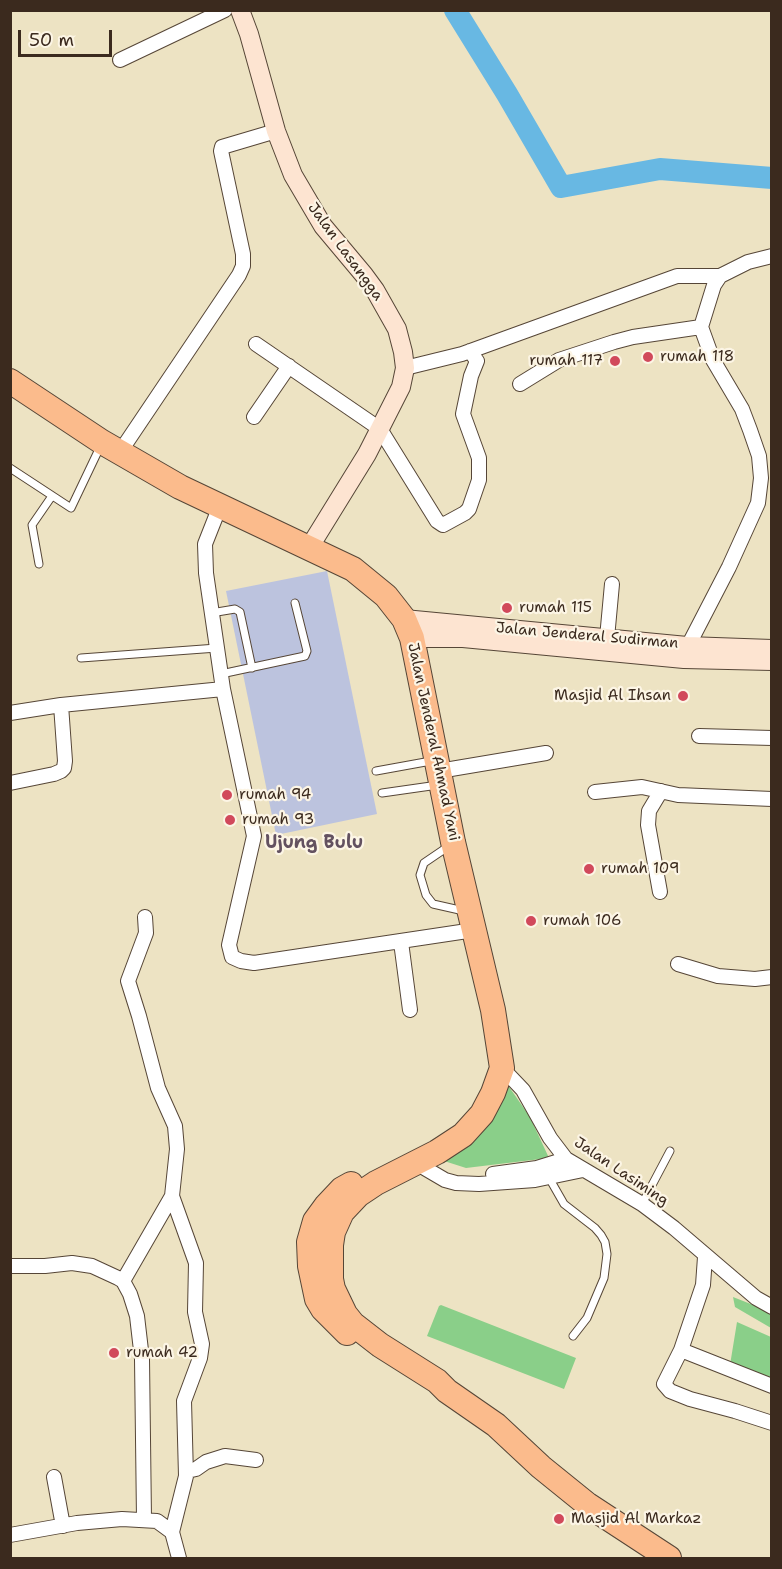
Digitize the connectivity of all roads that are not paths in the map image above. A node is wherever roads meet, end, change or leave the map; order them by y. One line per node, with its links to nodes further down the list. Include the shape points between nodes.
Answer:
1 (225, 10): 3 (street)
2 (240, 10): 4 (main road, Jalan Lasangga)
3 (120, 60)
4 (276, 131): 11 (main road, Jalan Lasangga, via 322,226 386,308 400,338); 16 (street, via 222,147 244,261 240,275)
5 (771, 256): 6 (street)
6 (720, 276): 7 (street); 9 (street, via 678,276)
7 (701, 327): 13 (street, via 604,345 559,360); 19 (street, via 713,360 750,430 761,467)
8 (256, 344): 10 (street)
9 (470, 351): 11 (street); 15 (street, via 477,361 463,414 480,464 479,480 465,513 445,525 439,523)
10 (289, 366): 14 (street); 15 (street)
11 (405, 368): 15 (main road, Jalan Lasangga, via 401,387)
12 (10, 381): 16 (highway, Jalan Jenderal Ahmad Yani)
13 (520, 384)
14 (254, 417)
15 (380, 429): 22 (main road, Jalan Lasangga)
16 (111, 447): 18 (lane, via 71,508); 20 (highway, Jalan Jenderal Ahmad Yani)
17 (10, 468): 18 (lane)
18 (52, 496): 23 (lane, via 32,525)
19 (759, 503): 21 (street); 31 (street)
20 (220, 506): 22 (highway, Jalan Jenderal Ahmad Yani); 26 (street, via 205,544)
21 (771, 512)
22 (309, 548): 27 (highway, Jalan Jenderal Ahmad Yani, via 369,581 386,596)
23 (39, 564)
24 (612, 584): 28 (street)
25 (295, 603): 34 (lane, via 306,655)
26 (211, 613): 29 (street); 34 (lane, via 235,609 240,612)
27 (408, 628): 28 (main road, Jalan Jenderal Sudirman); 31 (main road, Jalan Jenderal Sudirman, via 463,638); 43 (highway, Jalan Jenderal Ahmad Yani)
28 (607, 638): 31 (main road, Jalan Jenderal Sudirman)
29 (217, 648): 32 (lane); 35 (street)
30 (771, 649): 31 (main road, Jalan Jenderal Sudirman)
31 (685, 652): 33 (main road, Jalan Jenderal Sudirman)
32 (81, 658)
33 (771, 662)
34 (252, 668): 35 (lane)
35 (221, 674): 36 (street)
36 (223, 689): 37 (street); 53 (street, via 254,836 230,945 232,957 254,963)
37 (61, 705): 38 (street); 44 (street, via 64,768 54,774)
38 (10, 713)
39 (699, 736): 40 (street)
40 (771, 738)
41 (546, 753): 43 (street)
42 (376, 771): 43 (lane)
43 (439, 772): 47 (lane); 49 (highway, Jalan Jenderal Ahmad Yani)
44 (10, 783)
45 (661, 791): 46 (street, via 642,787); 48 (street); 50 (street, via 649,811 648,825)
46 (595, 792)
47 (382, 794)
48 (771, 799)
49 (453, 842): 52 (highway, Jalan Jenderal Ahmad Yani); 52 (lane, via 424,863 420,875 426,895 434,904)
50 (660, 892)
51 (145, 917): 63 (street, via 146,933 128,981 158,1088 175,1126)
52 (472, 921): 53 (street); 57 (highway, Jalan Jenderal Ahmad Yani, via 493,1010)
53 (402, 942): 56 (street)
54 (678, 964): 55 (street, via 718,976)
55 (771, 977)
56 (410, 1010)
57 (501, 1068): 59 (street, Jalan Lasiming, via 523,1090 550,1138); 60 (highway, Jalan Jenderal Ahmad Yani, via 482,1114 463,1135)
58 (670, 1151): 64 (lane)
59 (567, 1159): 61 (street, Jalan Lasiming); 62 (street)
60 (414, 1163): 62 (street, via 456,1183 500,1183); 81 (highway, Jalan Jenderal Ahmad Yani, via 358,1195 342,1212 333,1232 330,1260 339,1304 353,1324 380,1345 496,1425 588,1505)
61 (583, 1170): 62 (street); 64 (street, Jalan Lasiming)
62 (545, 1172): 69 (lane, via 564,1204 595,1228 605,1242 604,1278 587,1318)
63 (172, 1196): 67 (street); 74 (street, via 196,1263 195,1312 202,1344 184,1401)
64 (642, 1204): 65 (street, Jalan Lasiming)
65 (705, 1257): 68 (street, Jalan Lasiming); 70 (street, via 703,1285)
66 (10, 1266): 67 (street, via 82,1264)
67 (123, 1281): 76 (street, via 139,1327)
68 (771, 1307)
69 (573, 1336)
70 (681, 1350): 71 (street); 72 (street, via 664,1384 670,1391)
71 (771, 1386)
72 (771, 1423)
73 (256, 1460): 74 (street, via 225,1456)
74 (187, 1472): 78 (street)
75 (54, 1477): 77 (street)
76 (144, 1519): 77 (street); 78 (street, via 157,1521)
77 (63, 1526): 79 (street)
78 (172, 1532): 80 (street)
79 (10, 1535)
80 (179, 1558)
81 (669, 1558)

